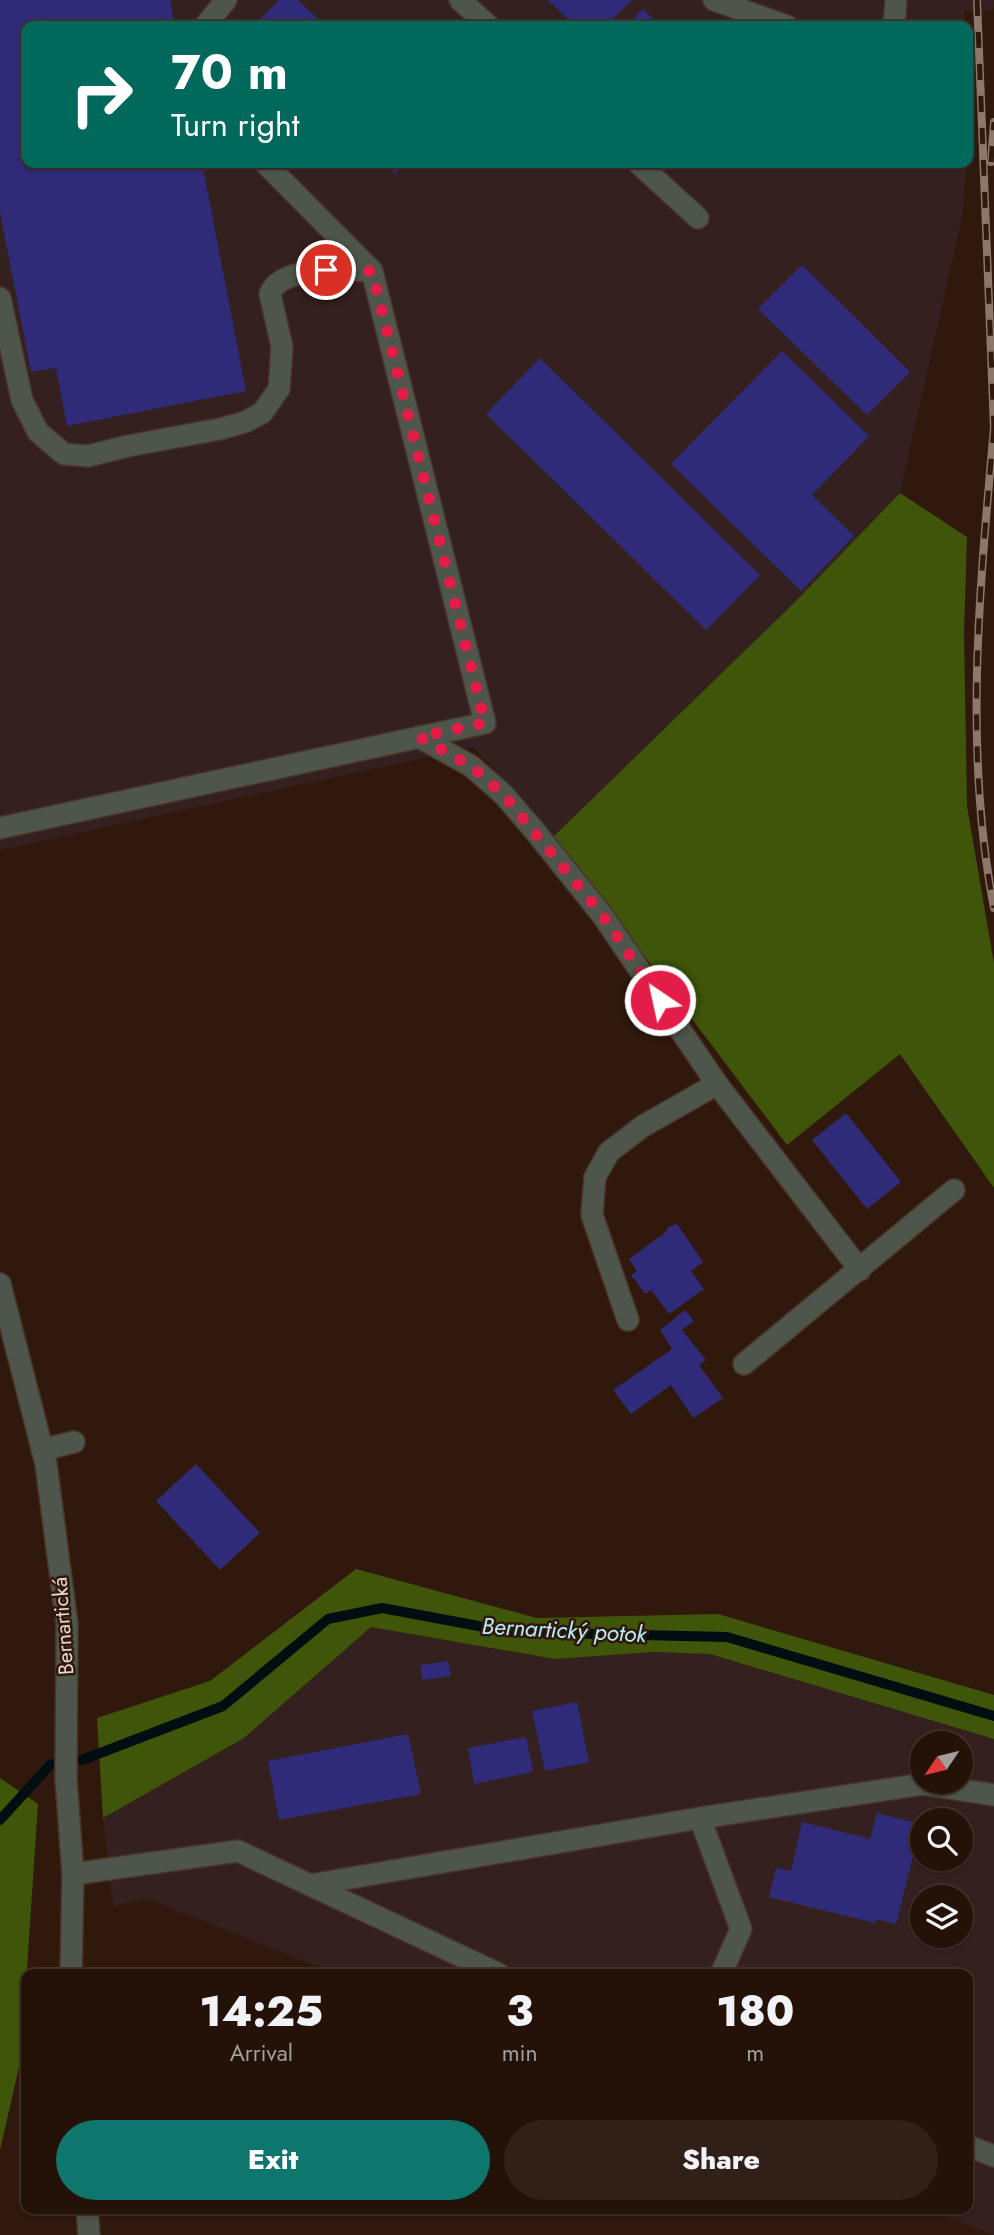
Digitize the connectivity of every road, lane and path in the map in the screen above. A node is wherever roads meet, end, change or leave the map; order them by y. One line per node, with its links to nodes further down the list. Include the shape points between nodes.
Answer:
1 (226, 0): 5 (street)
2 (460, 0): 6 (street)
3 (714, 0): 7 (street)
4 (896, 0): 8 (street)
5 (209, 21)
6 (483, 21)
7 (772, 21)
8 (894, 21)
9 (270, 168): 12 (street)
10 (643, 168): 11 (street)
11 (698, 218)
12 (372, 271): 13 (street, via 309,272 271,289 282,347 279,389 262,414 220,429 88,456 64,454 38,432 22,400); 14 (street, via 485,723)
13 (0, 298)
14 (419, 737): 15 (street); 16 (street, via 471,766 534,830 603,916)
15 (0, 828)
16 (717, 1084): 18 (street); 20 (street, via 618,1145 595,1177 592,1215)
17 (954, 1190): 18 (street)
18 (860, 1270): 21 (street)
19 (0, 1284): 23 (street, Bernartická)
20 (628, 1320)
21 (744, 1364)
22 (74, 1442): 23 (street)
23 (42, 1450): 26 (street, Bernartická, via 66,1624 66,1779)
24 (994, 1794): 25 (street, via 923,1784)
25 (701, 1818): 27 (street); 30 (street, via 741,1929)
26 (73, 1874): 27 (street, via 239,1851); 28 (street, Bernartická)
27 (310, 1885): 29 (street)
28 (71, 1969)
29 (488, 1969)
30 (723, 1969)
31 (973, 2148): 32 (street)
32 (994, 2156)
33 (87, 2214): 34 (street)
34 (89, 2235)

